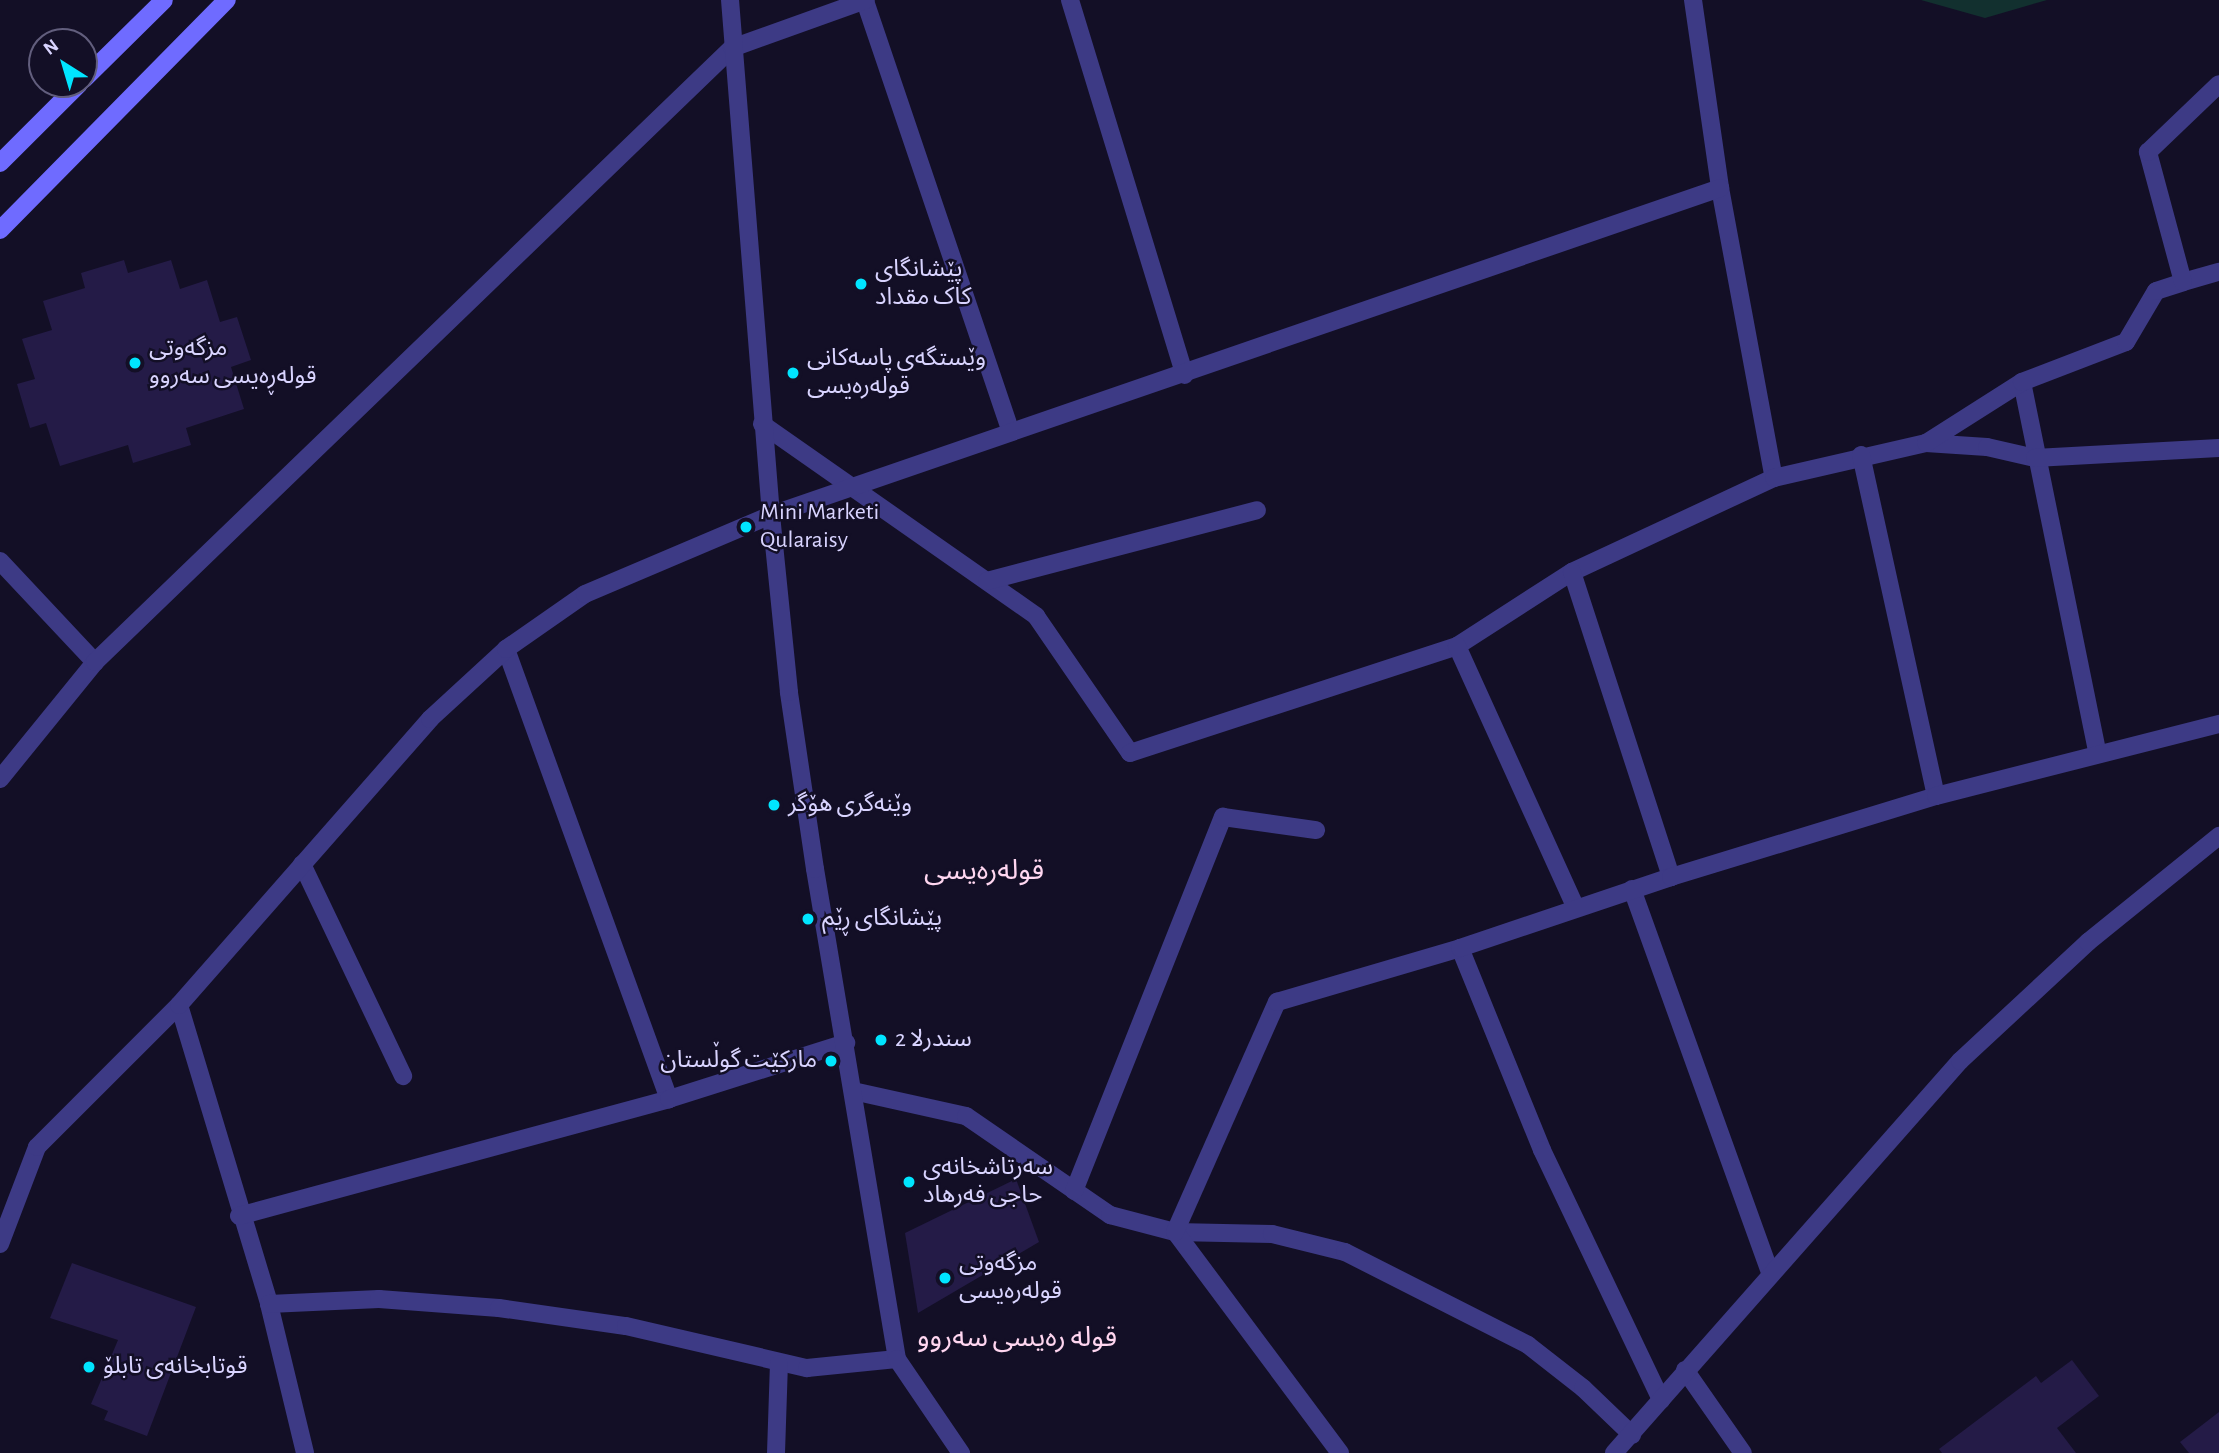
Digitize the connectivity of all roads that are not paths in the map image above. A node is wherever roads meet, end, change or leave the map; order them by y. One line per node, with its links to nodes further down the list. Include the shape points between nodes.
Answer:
1 (164, 0): 8 (main road)
2 (227, 0): 13 (main road)
3 (730, 0): 7 (street)
4 (865, 0): 7 (street); 19 (street)
5 (1069, 0): 16 (street)
6 (1693, 0): 12 (street)
7 (732, 48): 18 (street); 33 (street)
8 (98, 65)
9 (2219, 84): 15 (street, via 2148,152)
10 (65, 98): 11 (main road)
11 (0, 163)
12 (1720, 188): 16 (street); 24 (street)
13 (0, 230)
14 (2219, 272): 15 (street)
15 (2183, 282): 17 (street, via 2156,291 2126,342)
16 (1185, 374): 19 (street)
17 (2022, 382): 20 (street); 23 (street)
18 (762, 424): 25 (street); 27 (street)
19 (1012, 432): 25 (street)
20 (1926, 443): 22 (street); 23 (street, via 1987,447)
21 (2219, 448): 23 (street)
22 (1861, 455): 24 (street); 37 (street)
23 (2035, 458): 35 (street)
24 (1774, 478): 29 (street)
25 (852, 488): 27 (street); 30 (street)
26 (1257, 510): 30 (street)
27 (771, 515): 32 (street, via 585,594); 46 (street, via 789,692)
28 (0, 561): 33 (street)
29 (1572, 572): 31 (street); 41 (street)
30 (987, 581): 31 (street, via 1035,616 1130,753)
31 (1457, 646): 43 (street)
32 (506, 649): 40 (street, via 430,719); 49 (street)
33 (95, 662): 36 (street)
34 (2219, 724): 35 (street)
35 (2097, 752): 37 (street)
36 (0, 779)
37 (1936, 796): 41 (street)
38 (1316, 830): 50 (street, via 1223,817)
39 (2219, 836): 54 (street, via 2088,942 1960,1061)
40 (302, 864): 45 (street); 47 (street)
41 (1671, 877): 42 (street)
42 (1632, 889): 43 (street); 54 (street)
43 (1576, 908): 44 (street)
44 (1460, 948): 52 (street, via 1277,1002); 59 (street, via 1592,1263)
45 (179, 1005): 51 (street); 53 (street, via 37,1147)
46 (846, 1043): 48 (street); 49 (street)
47 (403, 1076)
48 (853, 1091): 50 (street, via 966,1116); 56 (street)
49 (670, 1099): 51 (street)
50 (1074, 1191): 52 (street, via 1110,1215)
51 (239, 1216): 55 (street)
52 (1175, 1232): 60 (street, via 1272,1234 1345,1252 1391,1272 1528,1345); 64 (street)
53 (0, 1244)
54 (1771, 1275): 58 (street)
55 (269, 1304): 57 (street, via 379,1299 499,1308 626,1326); 61 (street)
56 (897, 1359): 57 (street, via 843,1367); 63 (street)
57 (779, 1364): 62 (street)
58 (1685, 1370): 59 (street); 66 (street)
59 (1661, 1400): 60 (street)
60 (1632, 1435): 65 (street)
61 (305, 1453)
62 (776, 1453)
63 (961, 1453)
64 (1340, 1453)
65 (1614, 1453)
66 (1743, 1453)

